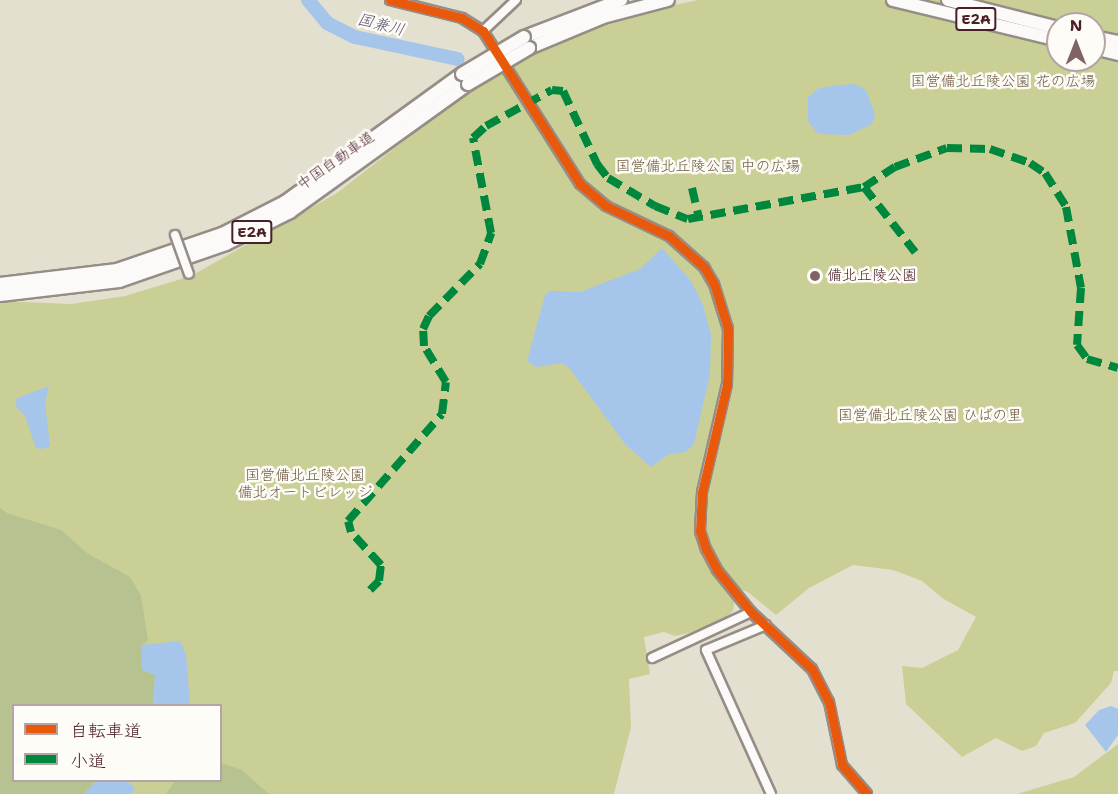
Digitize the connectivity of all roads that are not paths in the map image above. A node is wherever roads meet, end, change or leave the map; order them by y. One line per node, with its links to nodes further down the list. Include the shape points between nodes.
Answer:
1 (390, 0): 8 (street, via 439,11)
2 (516, 0): 8 (street)
3 (621, 0): 10 (highway, 中国自動車道 / E2A)
4 (668, 0): 10 (highway, 中国自動車道 / E2A)
5 (893, 0): 9 (highway, E2A)
6 (948, 0): 7 (highway, E2A)
7 (1046, 25)
8 (483, 31): 16 (street, via 580,184 606,206 669,236 704,267 714,284 728,329 728,384 702,492 700,531 717,570)
9 (1046, 37)
10 (526, 43): 11 (highway, 中国自動車道 / E2A, bridge)
11 (465, 79): 14 (highway, 中国自動車道 / E2A, via 285,202 222,234 117,270); 15 (highway, 中国自動車道 / E2A, via 307,201 226,244 119,281)
12 (175, 235): 13 (street, bridge)
13 (189, 274)
14 (0, 284)
15 (0, 295)
16 (751, 612): 17 (street); 18 (street)
17 (766, 625): 19 (street, via 706,650); 20 (street, via 812,669 824,688 842,765)
18 (652, 658)
19 (771, 794)
20 (867, 794)

